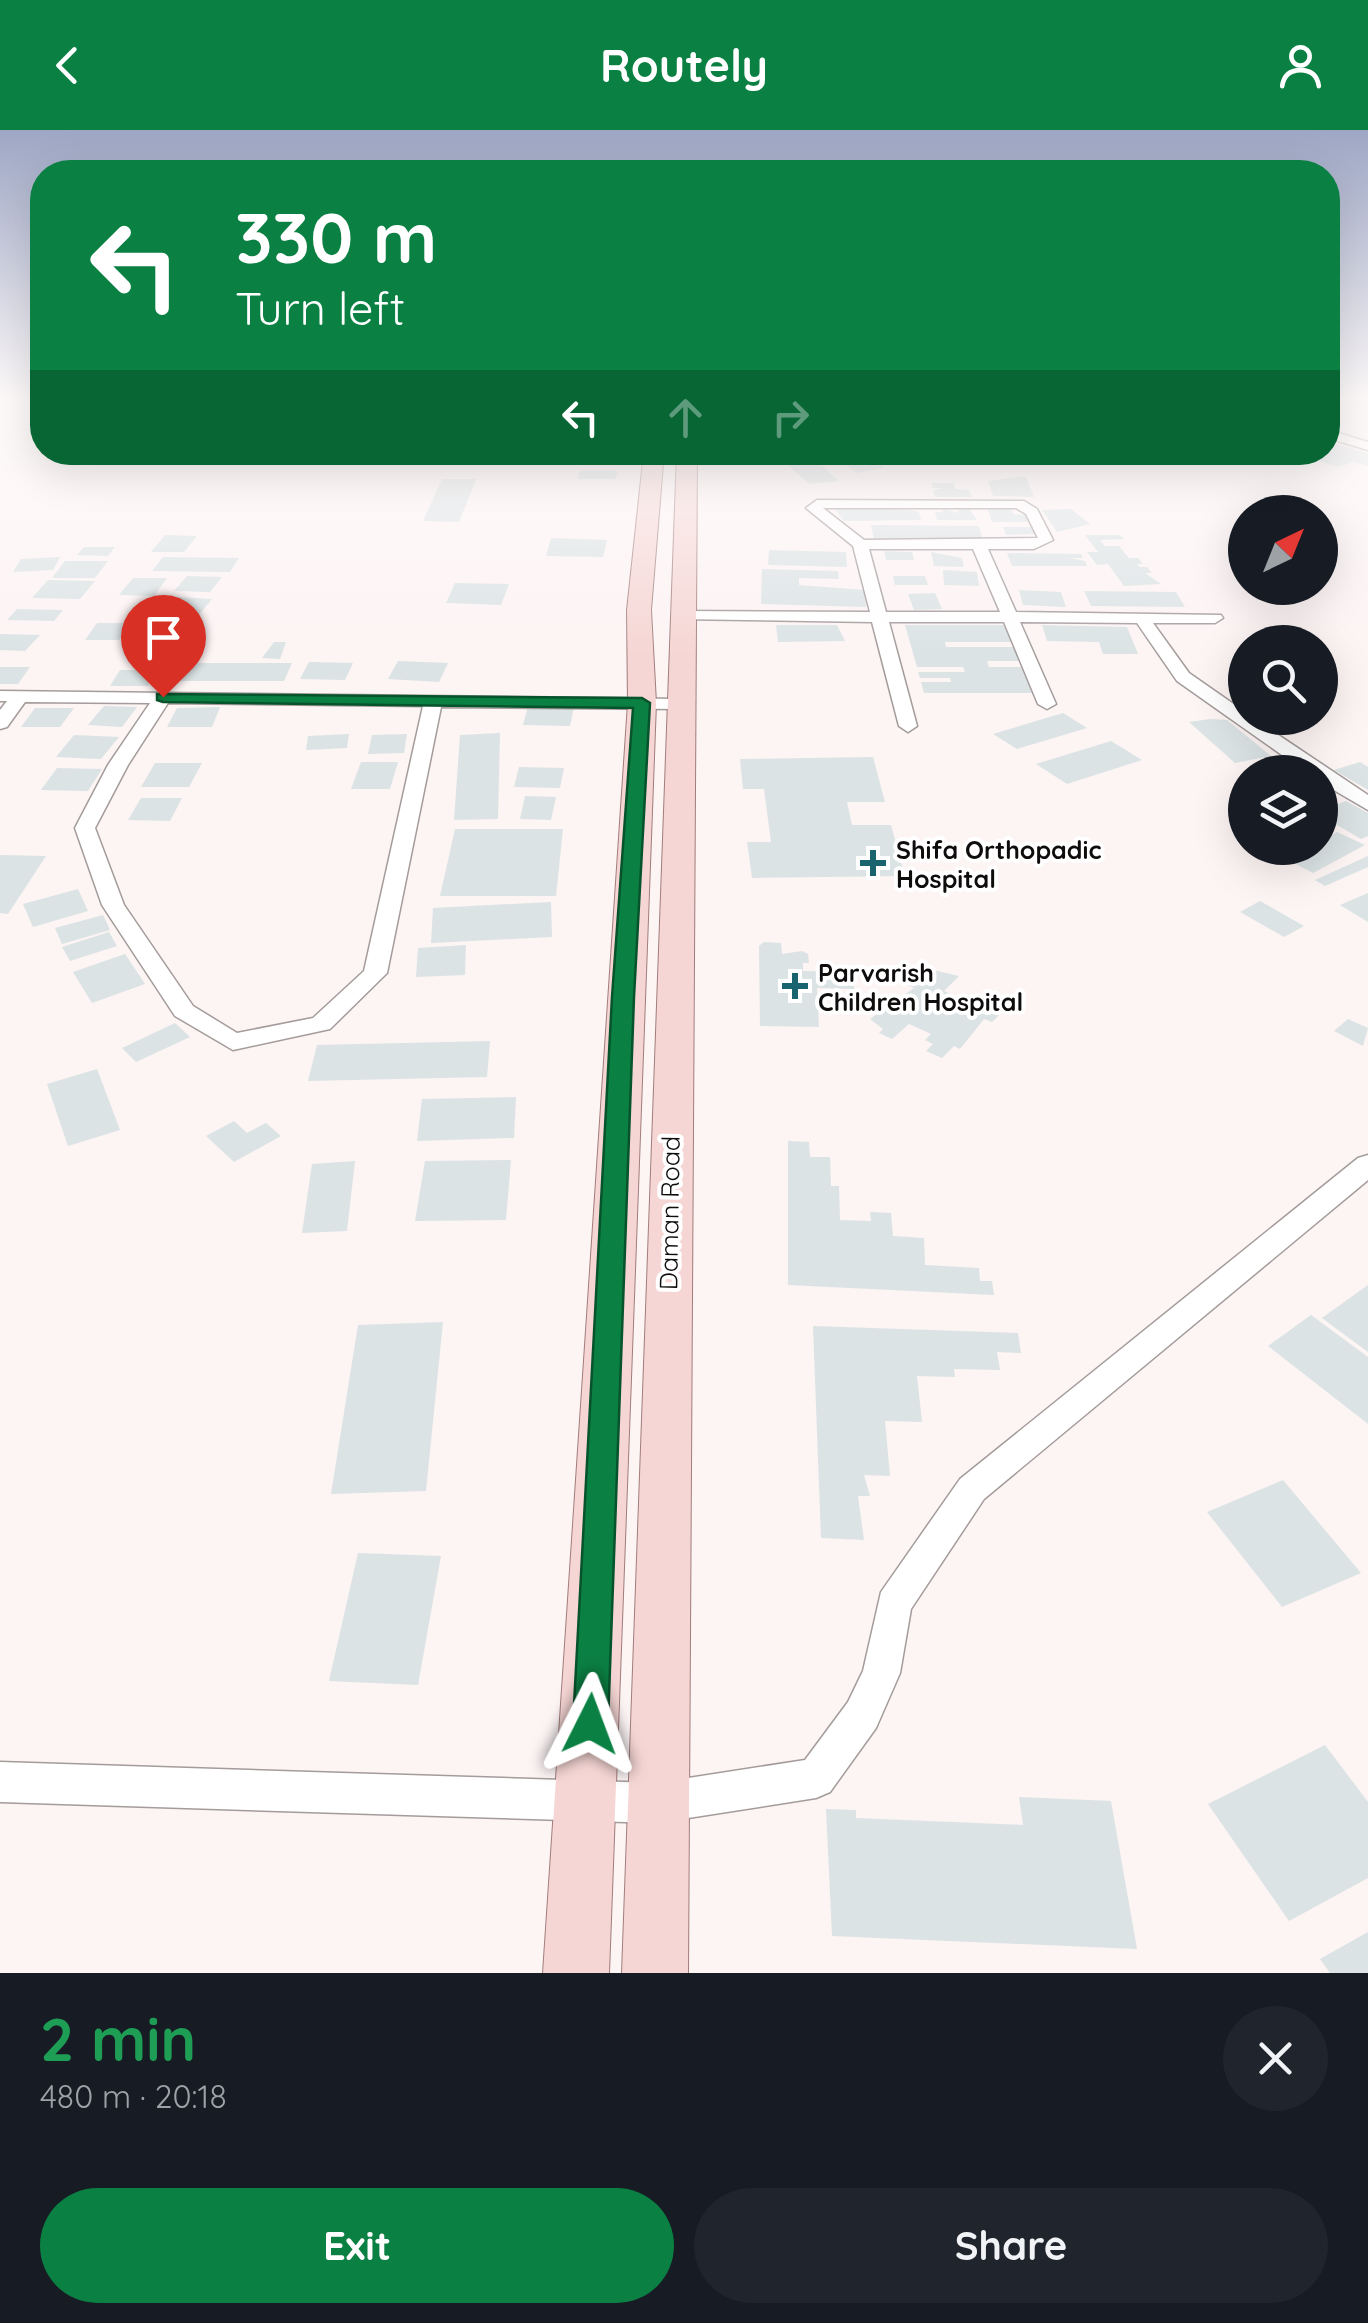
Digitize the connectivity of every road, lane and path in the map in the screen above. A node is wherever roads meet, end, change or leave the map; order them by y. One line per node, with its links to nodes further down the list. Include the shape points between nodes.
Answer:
1 (675, 485): 13 (main road, via 639,610)
2 (684, 485): 5 (main road, Daman Road)
3 (860, 544): 4 (street); 4 (street, via 813,508 1019,504 1032,512 1046,540 1034,546); 6 (street)
4 (978, 545): 7 (street)
5 (682, 616): 6 (street); 13 (main road, Daman Road)
6 (880, 616): 7 (street); 16 (street)
7 (1009, 617): 8 (street); 14 (street)
8 (1141, 617): 9 (street); 17 (street, via 1183,677)
9 (1215, 618)
10 (10, 696): 11 (street); 15 (street)
11 (163, 697): 12 (street); 12 (street, via 85,828 113,906 184,1012 233,1042 321,1024 375,973)
12 (434, 699): 13 (street)
13 (661, 704): 22 (main road, via 622,1016); 23 (main road, Daman Road)
14 (1047, 704)
15 (0, 723)
16 (908, 726)
17 (1294, 755)
18 (1338, 785): 19 (street)
19 (1368, 804)
20 (1368, 1165): 23 (street, via 972,1489 894,1604 880,1673 862,1715 816,1778)
21 (0, 1782): 22 (street)
22 (587, 1801): 23 (street); 24 (main road)
23 (656, 1803): 25 (main road, Daman Road)
24 (576, 1973)
25 (654, 1973)

